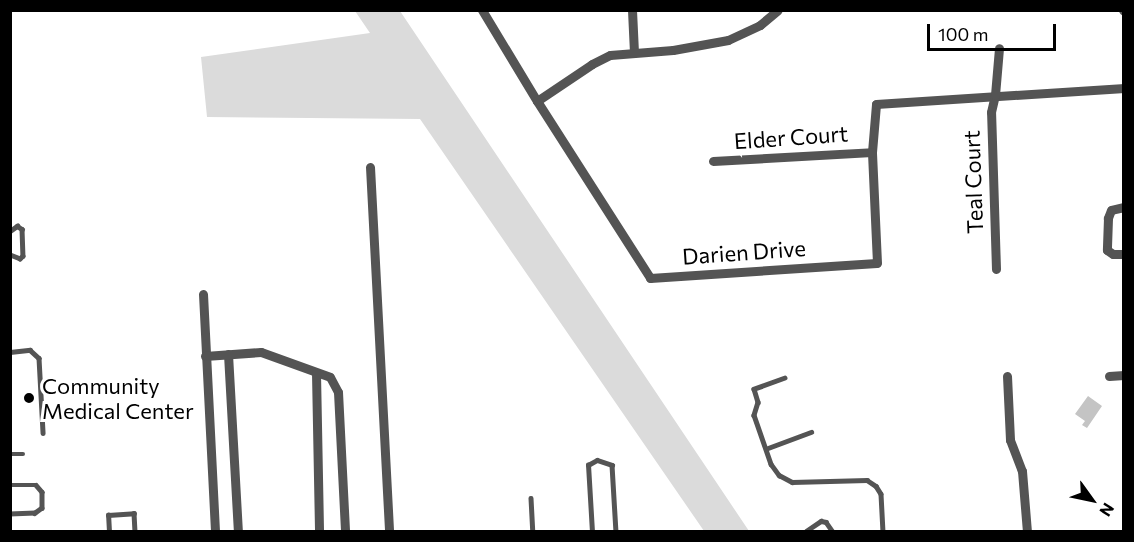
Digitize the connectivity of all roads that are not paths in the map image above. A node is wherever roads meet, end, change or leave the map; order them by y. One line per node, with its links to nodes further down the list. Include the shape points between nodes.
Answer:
1 (482, 10): 8 (street, Darien Drive)
2 (632, 10): 5 (street)
3 (777, 10): 5 (street, via 760,25 728,40)
4 (999, 48): 7 (street, Teal Court)
5 (634, 53): 8 (street, via 610,55)
6 (1124, 88): 7 (street)
7 (995, 95): 9 (street, Darien Drive, via 876,104); 16 (street, Teal Court, via 991,112)
8 (537, 101): 9 (street, Darien Drive, via 650,278 877,263)
9 (872, 152): 10 (street, Elder Court)
10 (713, 161)
11 (370, 166): 40 (street)
12 (1124, 207): 14 (street, via 1111,210 1107,249 1113,254)
13 (10, 231): 15 (lane, via 16,226 22,229 22,256 20,259)
14 (1124, 254)
15 (10, 255)
16 (996, 269)
17 (203, 294): 20 (street)
18 (10, 352): 27 (lane, via 30,350 39,358)
19 (228, 354): 20 (street); 21 (street, via 261,351); 37 (street)
20 (205, 356): 36 (street)
21 (316, 373): 38 (street); 39 (street, via 330,377 338,392)
22 (1124, 375): 24 (street)
23 (1007, 376): 47 (street, via 1010,440 1022,471)
24 (1109, 376)
25 (786, 378): 28 (lane, via 754,389 758,402 754,415)
26 (811, 432): 28 (lane)
27 (43, 433)
28 (768, 448): 46 (lane, via 771,464 779,475 792,482 854,479 876,486 881,494)
29 (23, 453): 30 (lane)
30 (10, 454)
31 (10, 485): 33 (lane, via 36,485 42,492 42,508 35,513)
32 (531, 498): 41 (lane)
33 (10, 514)
34 (109, 531): 35 (lane, via 108,515 134,513)
35 (135, 531)
36 (215, 531)
37 (238, 531)
38 (319, 531)
39 (345, 531)
40 (389, 531)
41 (533, 531)
42 (591, 531): 43 (lane, via 588,465 597,460 612,465)
43 (616, 531)
44 (806, 531): 45 (lane, via 821,521)
45 (833, 531)
46 (883, 531)
47 (1026, 531)

